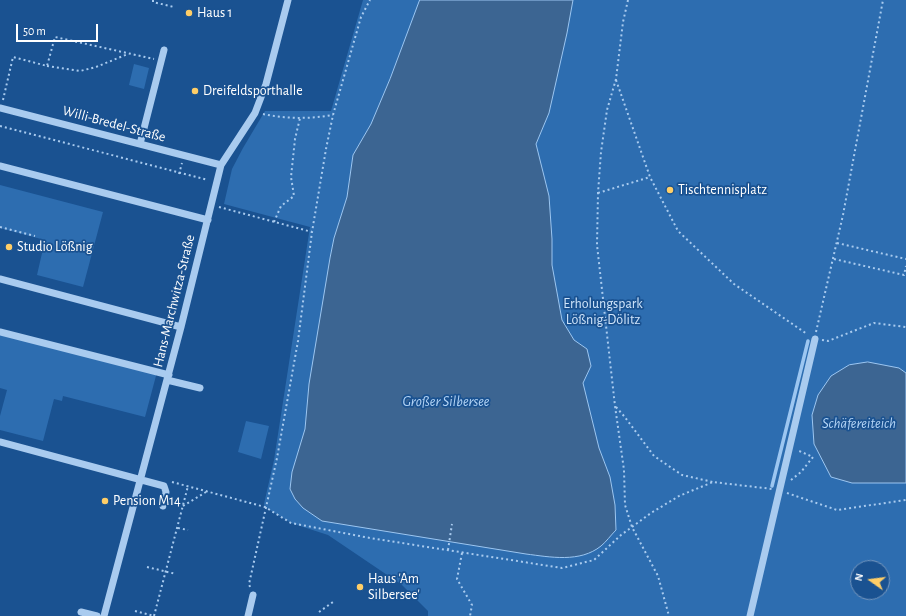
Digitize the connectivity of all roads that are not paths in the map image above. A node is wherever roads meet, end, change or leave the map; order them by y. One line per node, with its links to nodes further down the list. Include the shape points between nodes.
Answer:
1 (288, 0): 5 (street, Hans-Marchwitza-Straße, via 266,84 255,113)
2 (164, 50): 4 (street)
3 (0, 108): 4 (street, Willi-Bredel-Straße)
4 (140, 144): 5 (street, Willi-Bredel-Straße)
5 (222, 165): 7 (street, Hans-Marchwitza-Straße)
6 (0, 166): 7 (street)
7 (208, 220): 9 (street, Hans-Marchwitza-Straße)
8 (0, 279): 9 (street)
9 (181, 327): 12 (street, Hans-Marchwitza-Straße)
10 (0, 332): 12 (street)
11 (815, 339): 22 (street)
12 (168, 377): 13 (street); 15 (street, Hans-Marchwitza-Straße)
13 (200, 388)
14 (0, 442): 15 (street)
15 (141, 479): 16 (street, via 164,486 166,492); 20 (street, Hans-Marchwitza-Straße)
16 (163, 506)
17 (253, 595): 21 (street)
18 (81, 612): 19 (street)
19 (97, 616)
20 (104, 616)
21 (248, 616)
22 (750, 616)

